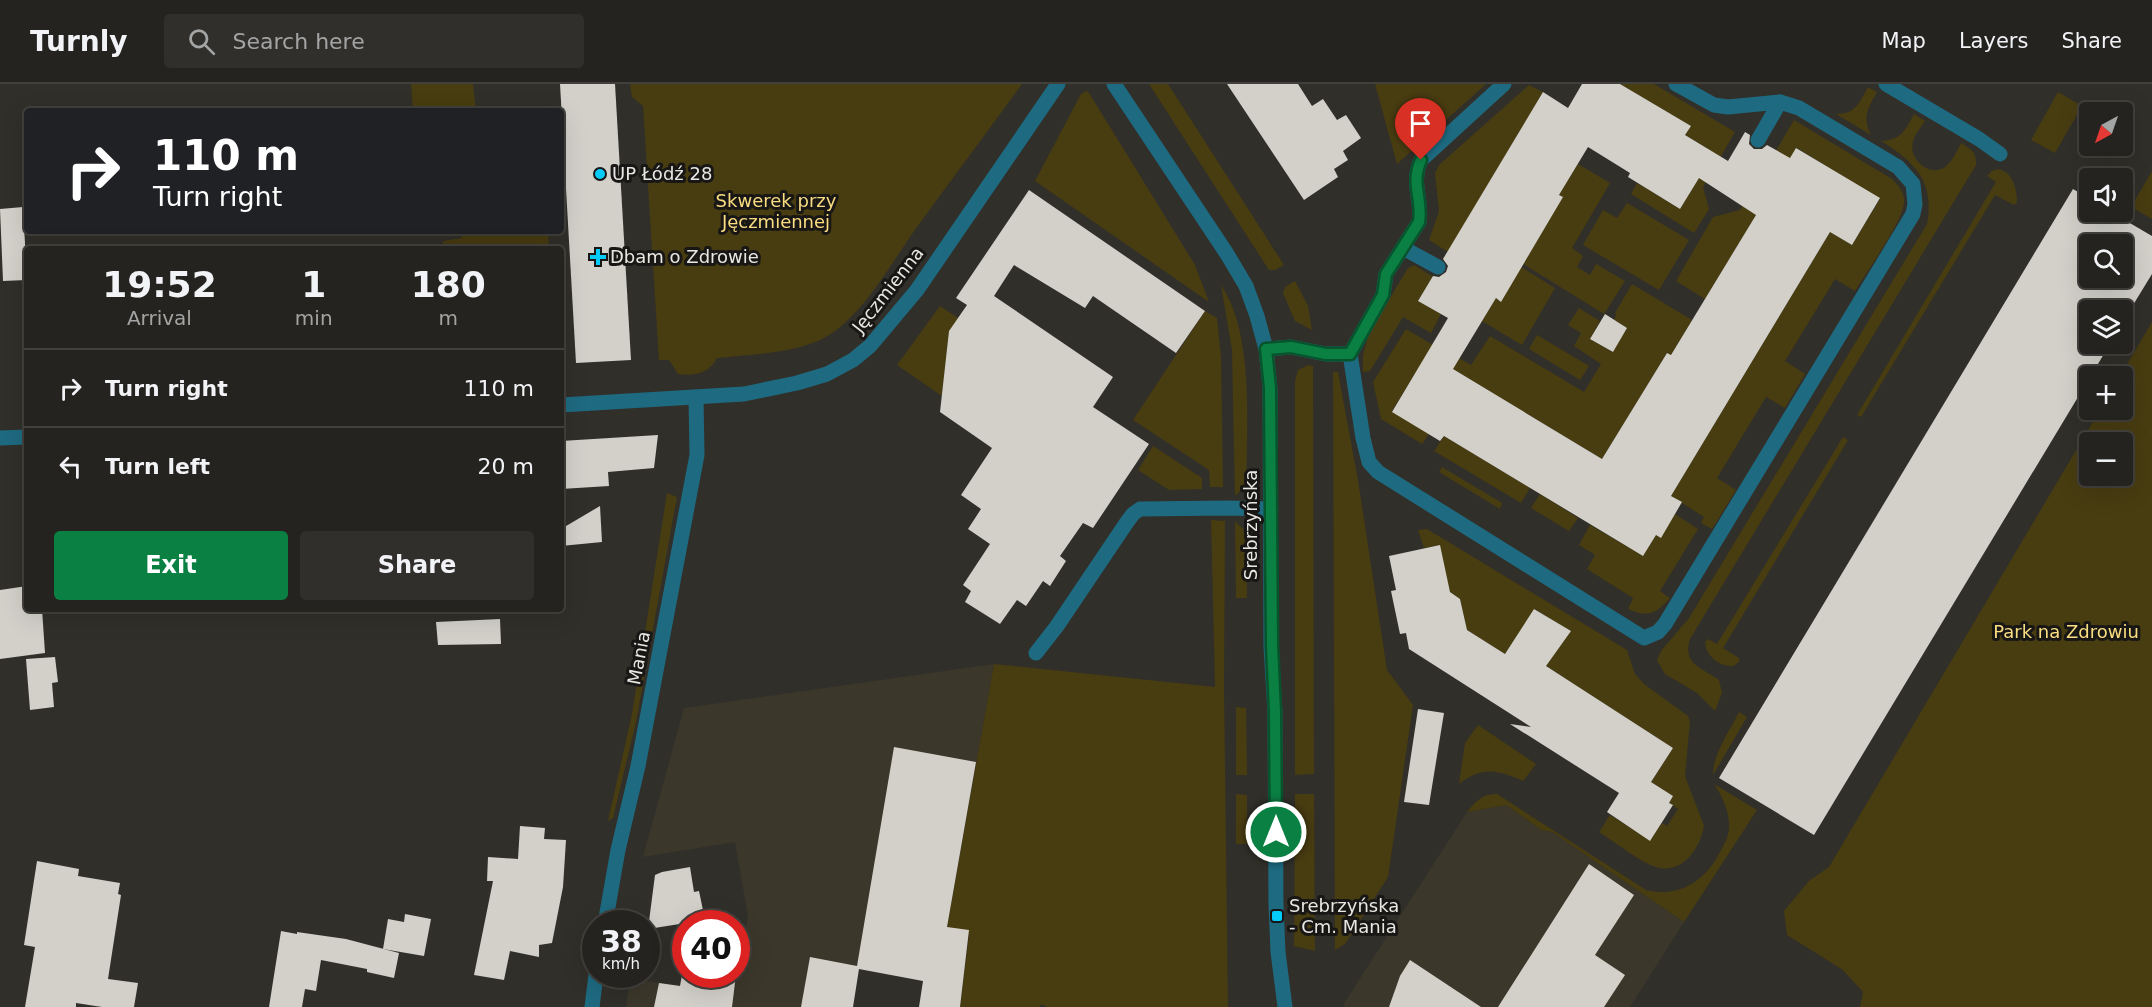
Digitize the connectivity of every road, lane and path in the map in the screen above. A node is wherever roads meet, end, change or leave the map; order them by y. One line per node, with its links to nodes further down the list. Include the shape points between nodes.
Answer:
1 (1058, 84): 13 (street, Jęczmienna, via 917,290 870,346 827,374 797,383 744,394)
2 (1114, 84): 11 (street, Srebrzyńska, via 1246,286)
3 (1504, 84): 9 (street, via 1421,160 1415,178 1419,222)
4 (1676, 84): 6 (street, via 1714,105)
5 (1886, 84): 8 (street)
6 (1780, 102): 7 (street); 12 (street, via 1799,108 1898,167 1913,184 1913,214 1665,624 1652,636 1644,638 1378,472 1370,462 1363,438)
7 (1758, 140)
8 (2000, 154)
9 (1403, 248): 10 (street); 12 (street, via 1386,274 1383,295)
10 (1438, 267)
11 (1266, 349): 12 (street, via 1291,347); 17 (street, Srebrzyńska)
12 (1350, 354)
13 (696, 396): 14 (street, Jęczmienna); 19 (street, Mania, via 698,455 639,766)
14 (564, 405)
15 (24, 437): 16 (street)
16 (0, 438)
17 (1271, 509): 18 (street, via 1140,509); 22 (street, Srebrzyńska, via 1277,943)
18 (1036, 653)
19 (607, 910)
20 (594, 988): 21 (street)
21 (592, 1007)
22 (1285, 1007)

